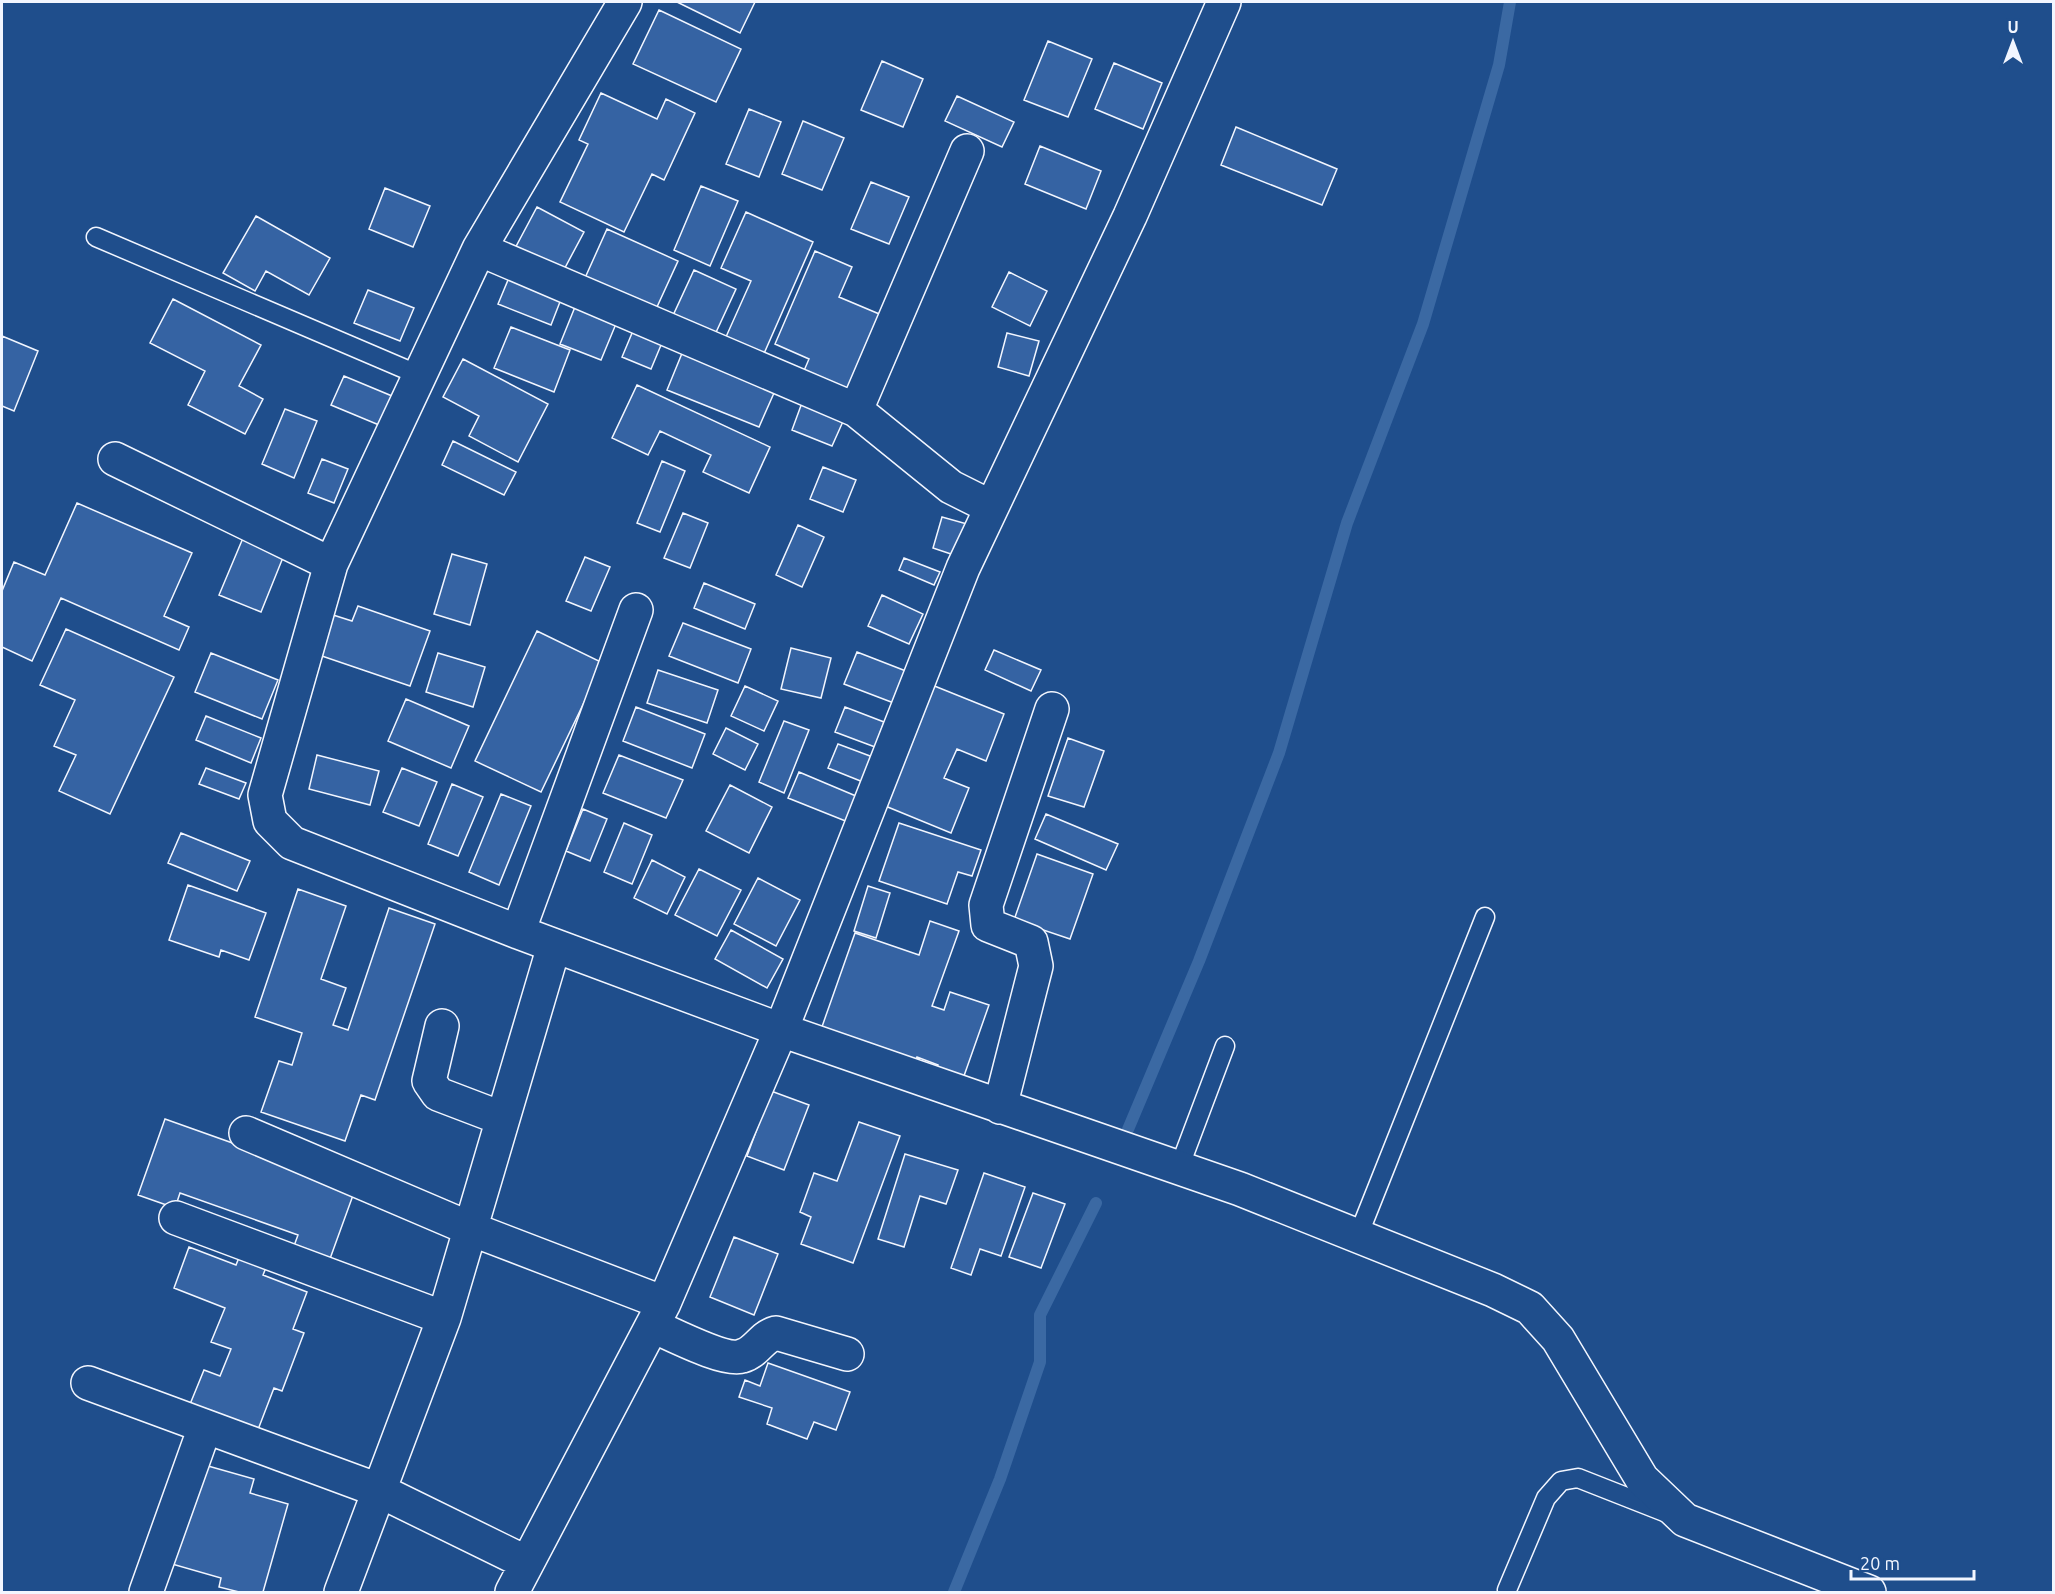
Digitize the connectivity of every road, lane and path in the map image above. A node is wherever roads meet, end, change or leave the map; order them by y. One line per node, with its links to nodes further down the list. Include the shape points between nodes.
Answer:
1 (625, 2): 5 (street)
2 (1224, 2): 9 (street, via 1130,216)
3 (967, 151): 7 (street)
4 (96, 237): 6 (lane)
5 (479, 249): 6 (street); 7 (street)
6 (418, 375): 10 (street)
7 (856, 410): 9 (street, via 951,487)
8 (115, 459): 10 (street)
9 (991, 507): 17 (street, via 963,568)
10 (332, 564): 14 (street, via 265,795 270,821 292,843)
11 (636, 610): 14 (street)
12 (1052, 709): 19 (street, via 986,905 988,925 1032,942 1036,966)
13 (1485, 916): 25 (lane)
14 (518, 932): 15 (street)
15 (554, 946): 17 (street); 20 (street)
16 (441, 1026): 20 (street, via 429,1081 432,1087 438,1094)
17 (781, 1030): 19 (street); 26 (street)
18 (1225, 1046): 22 (lane)
19 (1000, 1107): 22 (street)
20 (501, 1118): 24 (street)
21 (246, 1133): 24 (street)
22 (1179, 1168): 25 (street)
23 (176, 1218): 27 (street)
24 (471, 1229): 26 (street); 27 (street)
25 (1358, 1236): 32 (street, via 1530,1308 1558,1339 1642,1479)
26 (659, 1314): 28 (street, via 726,1356 740,1358 776,1333); 33 (street)
27 (444, 1318): 31 (street)
28 (847, 1354)
29 (88, 1383): 30 (street)
30 (205, 1426): 31 (street); 35 (street)
31 (378, 1490): 33 (street); 36 (street)
32 (1685, 1520): 34 (lane, via 1578,1478 1561,1481 1546,1498); 38 (street)
33 (527, 1563): 37 (street)
34 (1507, 1590)
35 (146, 1593)
36 (341, 1593)
37 (512, 1593)
38 (1869, 1593)

